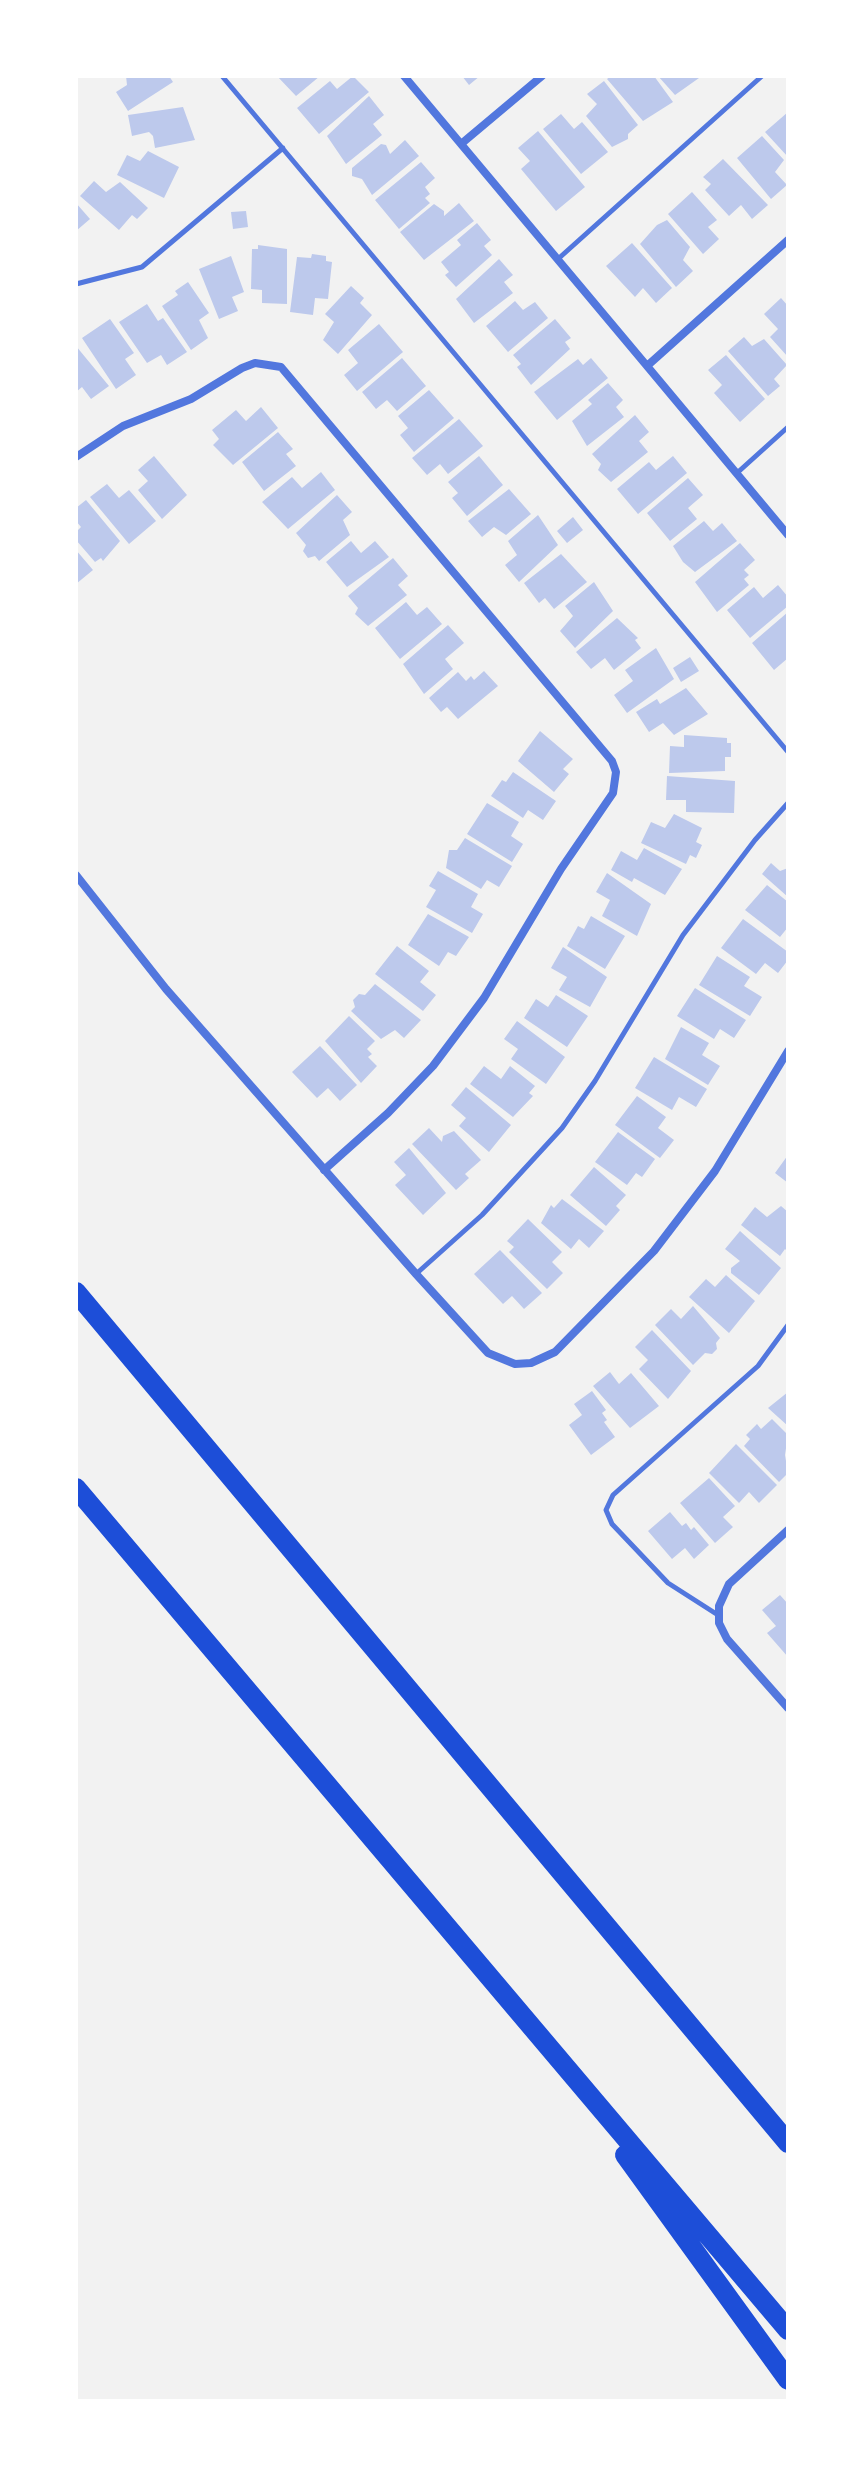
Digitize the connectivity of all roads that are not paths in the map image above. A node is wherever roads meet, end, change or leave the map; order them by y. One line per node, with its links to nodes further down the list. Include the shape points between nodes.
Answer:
1 (222, 76): 6 (lane)
2 (404, 76): 5 (street)
3 (542, 76): 5 (street)
4 (762, 76): 8 (lane)
5 (461, 144): 8 (street)
6 (283, 148): 9 (lane, via 142,267); 15 (lane)
7 (788, 240): 10 (street)
8 (558, 259): 10 (street)
9 (76, 284)
10 (647, 366): 13 (street)
11 (788, 427): 13 (lane)
12 (76, 457): 19 (street, via 123,426 191,399 242,368 255,363 281,367 616,772 613,793 484,998 433,1066)
13 (736, 473): 14 (street)
14 (788, 535)
15 (788, 752)
16 (788, 803): 20 (lane, via 683,935 562,1128 482,1215)
17 (76, 875): 19 (street, via 166,989)
18 (788, 1051): 20 (street, via 687,1210 603,1306 544,1359 515,1364 488,1353)
19 (324, 1170): 20 (street)
20 (416, 1274)
21 (76, 1292): 27 (highway)
22 (788, 1325): 25 (lane, via 758,1366 613,1495 606,1510 612,1524 668,1583)
23 (76, 1488): 28 (highway)
24 (788, 1530): 25 (street, via 729,1584)
25 (719, 1616): 26 (street, via 727,1639)
26 (788, 1708)
27 (514, 1816): 29 (highway); 30 (highway)
28 (522, 2013): 31 (highway); 32 (highway)
29 (788, 2122)
30 (788, 2143)
31 (788, 2330)
32 (788, 2380)

